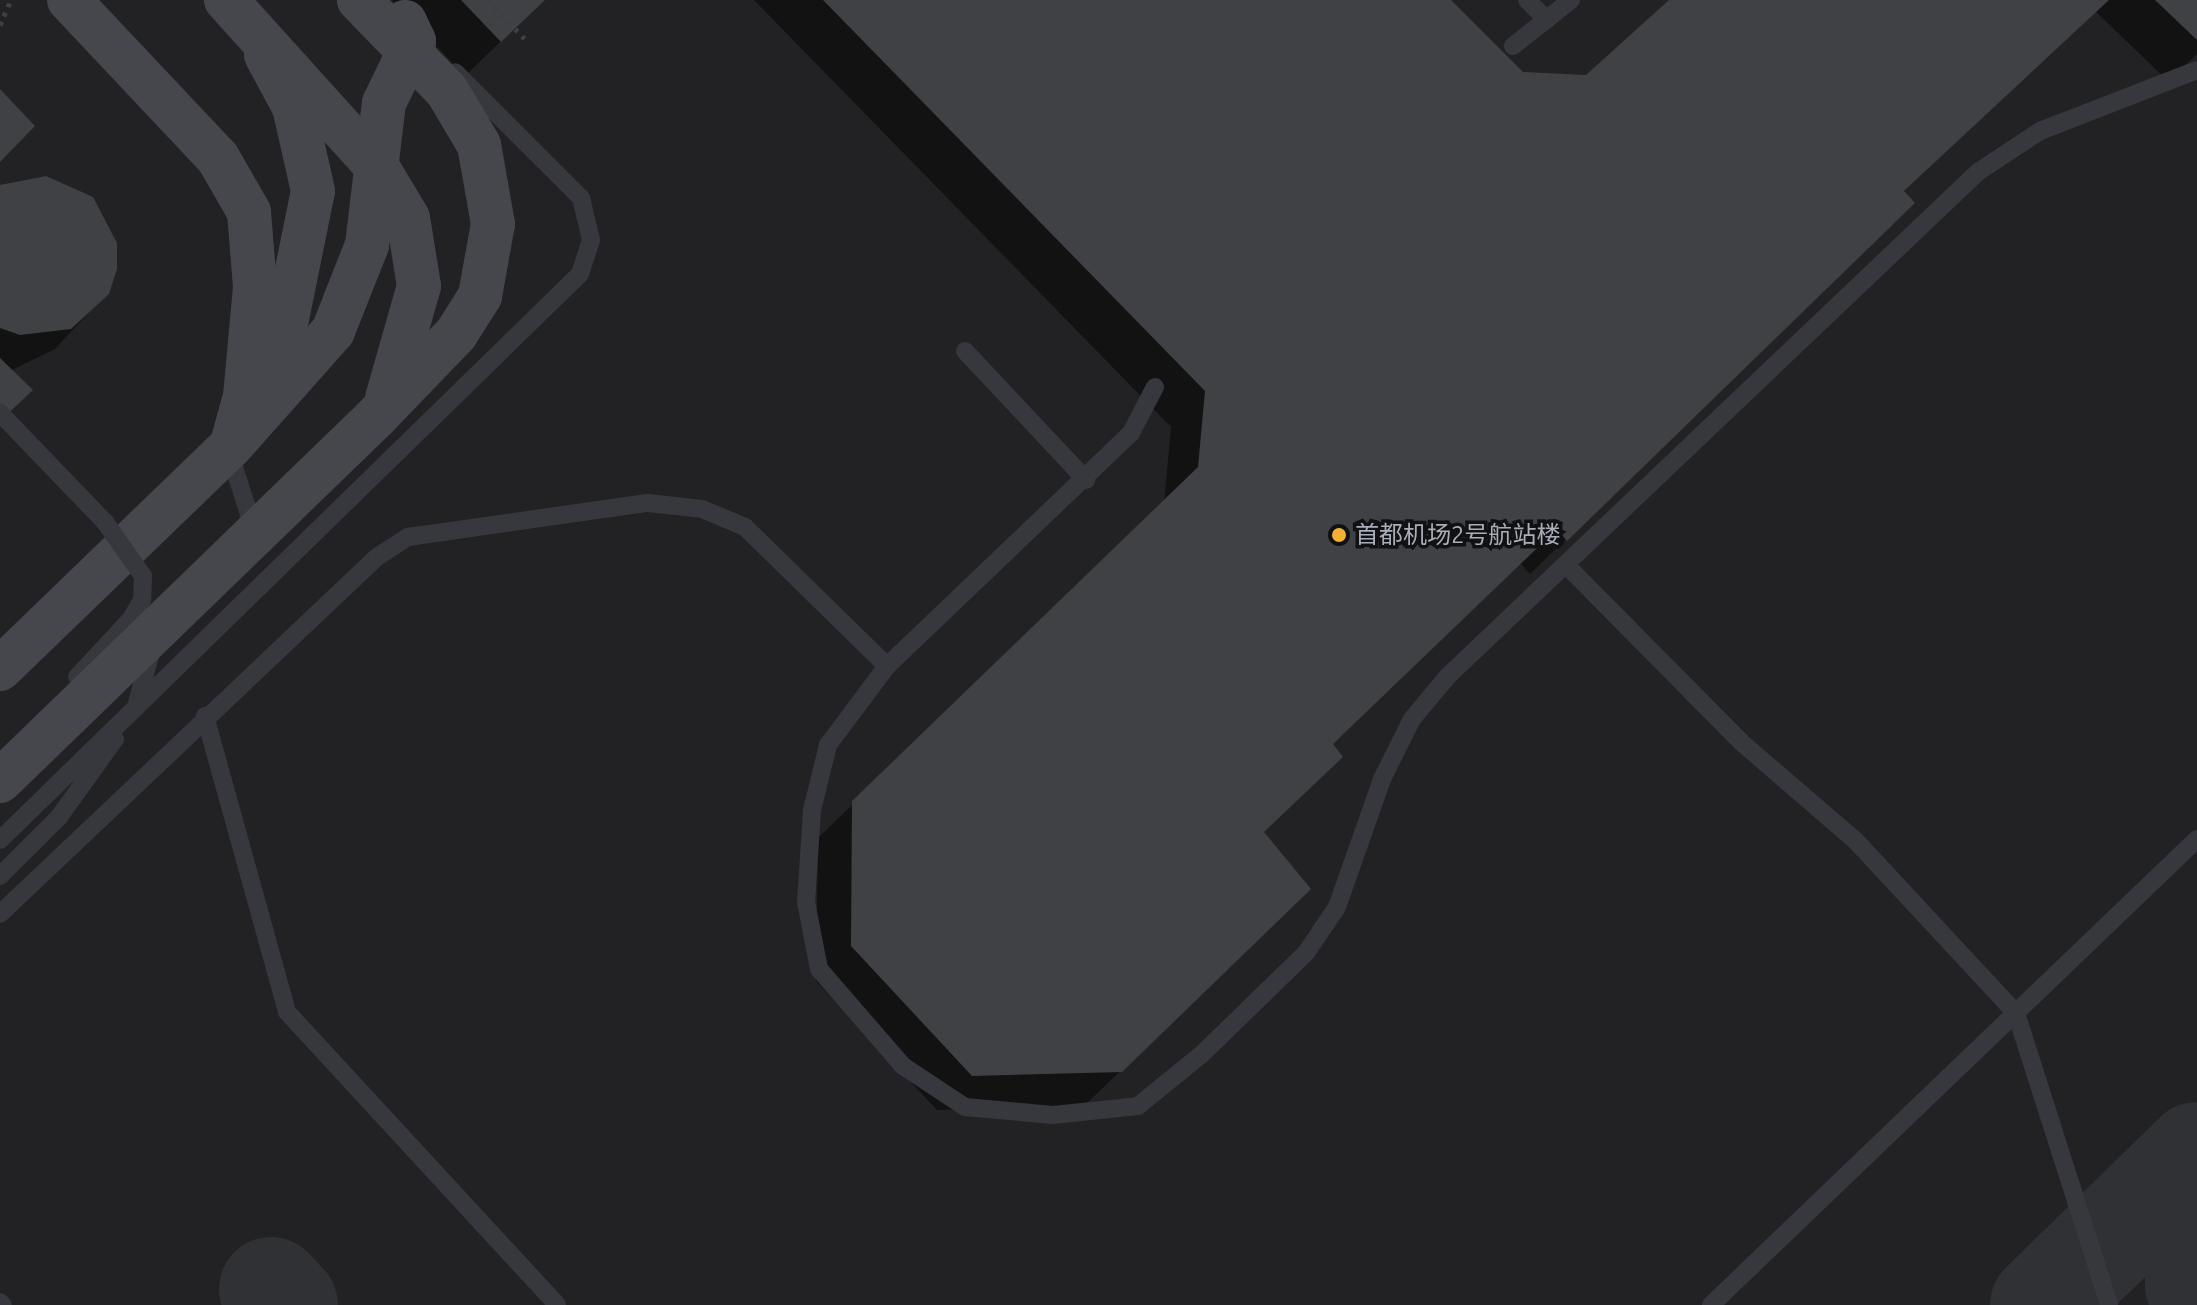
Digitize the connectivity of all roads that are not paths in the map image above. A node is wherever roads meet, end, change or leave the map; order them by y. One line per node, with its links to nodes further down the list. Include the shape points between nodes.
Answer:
1 (69, 0): 14 (street, via 218,158 249,212 255,287 245,396)
2 (223, 0): 13 (street, bridge, via 378,168 408,218 419,257 418,295 400,364); 14 (street, via 283,82 313,178 273,381)
3 (359, 0): 13 (street, bridge, via 463,114 484,161 493,208 490,268 473,310)
4 (1527, 0): 7 (lane)
5 (1571, 0): 7 (lane)
6 (398, 15): 14 (street, via 414,41 384,103 376,201 341,319); 20 (lane, via 581,198 591,230 586,263 452,405)
7 (1547, 20): 8 (lane)
8 (1513, 46)
9 (2197, 70): 16 (lane, via 2040,131 1978,172)
10 (965, 351): 15 (lane)
11 (1155, 387): 15 (lane, via 1131,433)
12 (0, 413): 21 (lane, bridge, via 136,560 144,592 125,627)
13 (376, 417): 21 (street, bridge)
14 (231, 446): 18 (street); 20 (lane, via 229,462 249,514 246,537 158,637)
15 (1086, 480): 17 (lane)
16 (1568, 567): 17 (lane, via 1448,676 1412,719 1382,779 1337,907 1306,953 1138,1106 1053,1115 965,1107 903,1066 819,969 806,902 812,810 828,745); 26 (lane, via 1741,742 1855,840)
17 (887, 666): 19 (lane, via 745,527 702,509 648,503 408,537)
18 (0, 669)
19 (205, 716): 25 (lane); 27 (lane, via 287,1012)
20 (127, 718): 23 (lane); 24 (lane, via 59,817)
21 (0, 779)
22 (2197, 839): 26 (lane)
23 (0, 840)
24 (0, 876)
25 (0, 914)
26 (2016, 1013): 28 (lane); 29 (lane)
27 (557, 1305)
28 (1711, 1305)
29 (2109, 1305)

